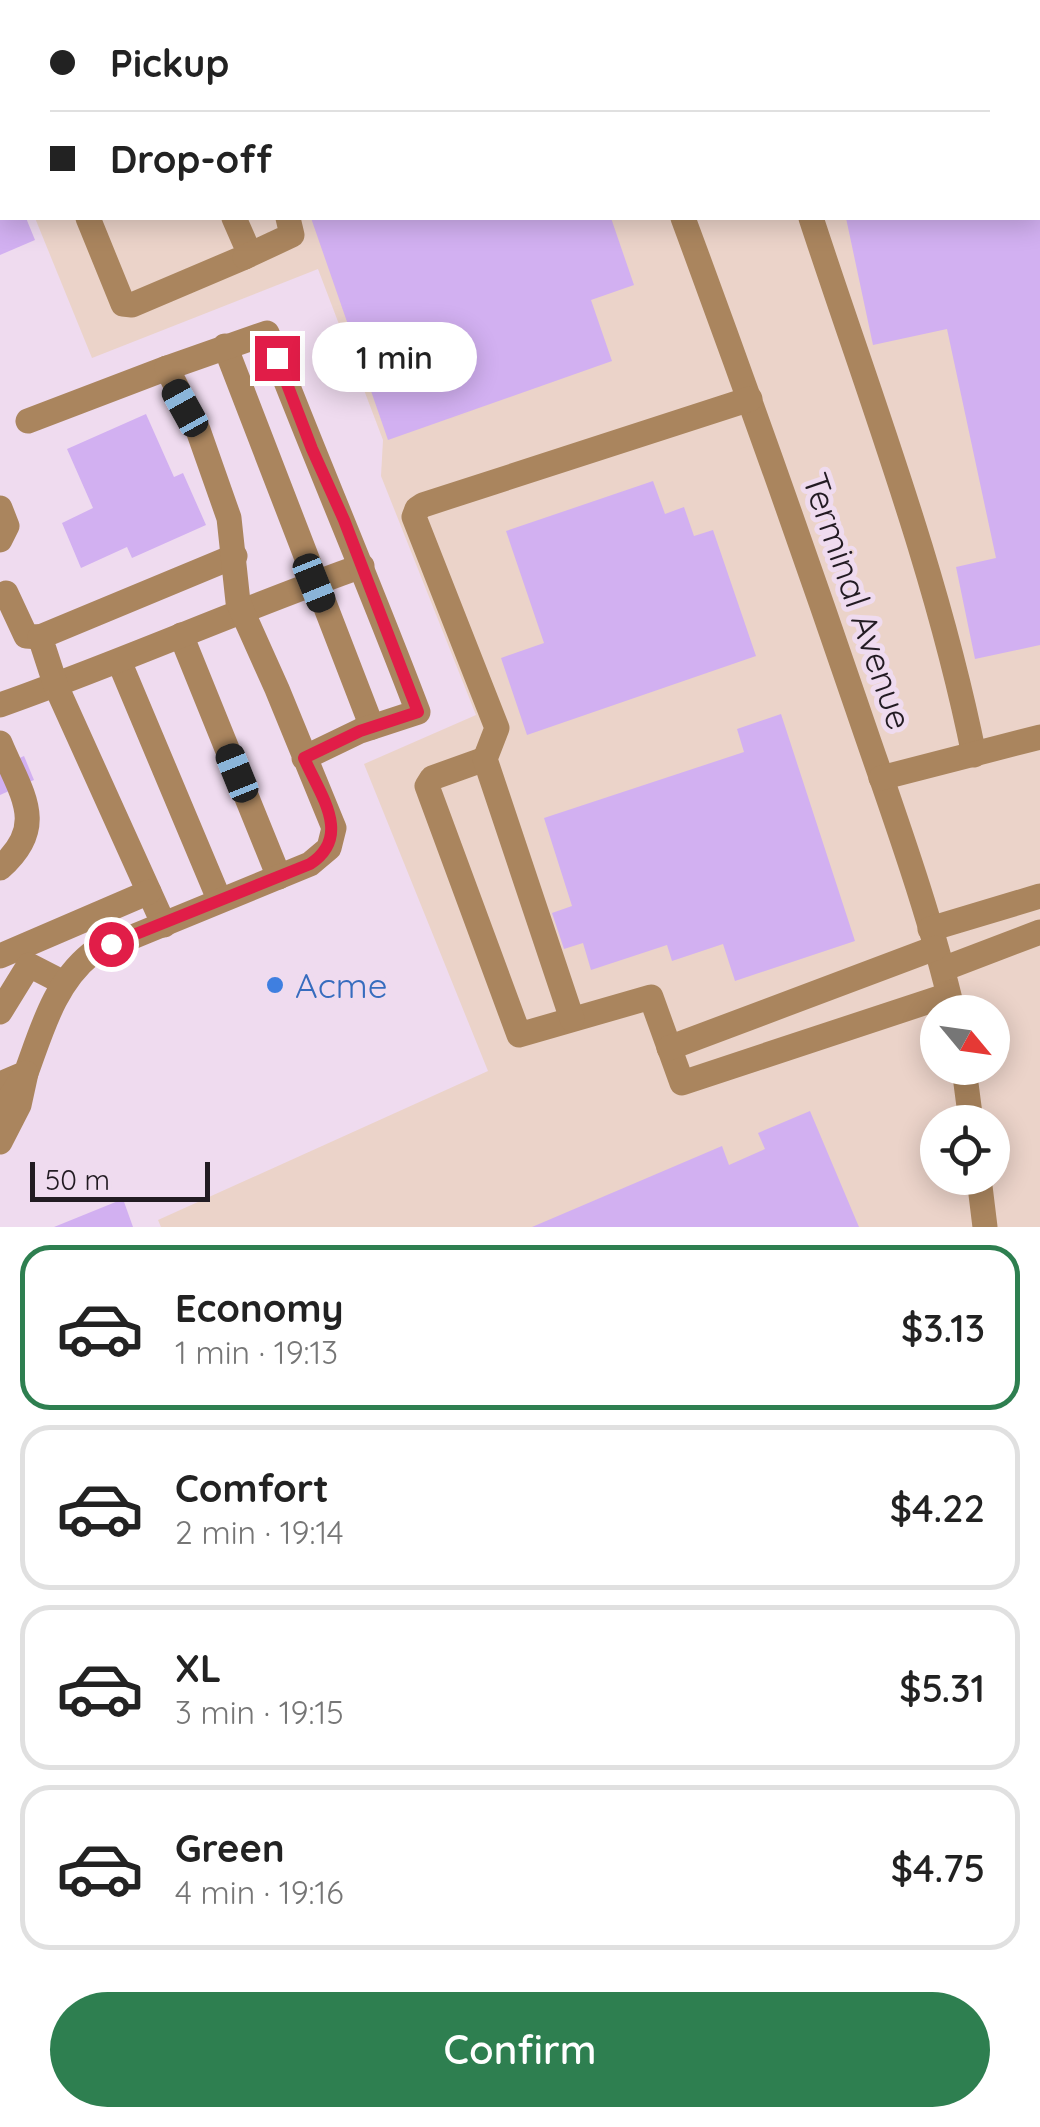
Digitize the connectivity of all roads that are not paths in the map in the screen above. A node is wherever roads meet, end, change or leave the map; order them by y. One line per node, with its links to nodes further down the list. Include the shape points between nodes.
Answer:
1 (89, 220): 6 (street, via 123,304 132,306)
2 (235, 220): 6 (street)
3 (685, 220): 9 (street, Terminal Avenue)
4 (812, 220): 26 (street, via 931,580)
5 (291, 224): 6 (street, via 289,239)
6 (245, 258)
7 (225, 346): 8 (street); 14 (street, via 267,333); 15 (street)
8 (167, 368): 10 (street); 13 (street, via 212,467)
9 (750, 399): 28 (street, via 417,509 414,518 497,728); 29 (street, Terminal Avenue)
10 (28, 421)
11 (0, 508): 12 (street, via 7,526)
12 (0, 540)
13 (235, 556): 17 (street); 19 (street)
14 (362, 566): 15 (street); 23 (street, via 418,712)
15 (314, 583): 17 (street); 23 (street)
16 (6, 593): 19 (street, via 26,636)
17 (241, 609): 18 (street); 27 (street)
18 (181, 635): 20 (street); 31 (street)
19 (40, 637): 21 (street)
20 (120, 661): 21 (street); 34 (street)
21 (56, 686): 22 (street); 32 (street)
22 (0, 705)
23 (372, 727): 27 (street)
24 (1040, 737): 26 (street)
25 (0, 743): 30 (street, via 29,814 22,847)
26 (974, 755): 29 (street)
27 (304, 758): 31 (street, via 334,828 322,857)
28 (485, 759): 43 (street); 43 (street, via 432,778 427,786 516,1033)
29 (881, 778): 37 (street, Terminal Avenue)
30 (0, 868)
31 (279, 877): 34 (street)
32 (148, 892): 35 (street); 38 (street)
33 (1040, 896): 37 (street)
34 (220, 899): 35 (street)
35 (164, 924): 39 (street, via 91,954)
36 (1040, 932): 37 (street)
37 (936, 949): 40 (street, Terminal Avenue); 44 (street)
38 (20, 953): 39 (street); 41 (street)
39 (64, 984): 45 (street)
40 (948, 995)
41 (0, 1012)
42 (920, 1013): 44 (street, via 682,1082)
43 (572, 1019): 44 (street, via 651,997)
44 (670, 1048)
45 (26, 1073): 46 (street); 47 (street); 48 (street)
46 (0, 1084)
47 (0, 1113)
48 (0, 1142)
49 (981, 1195): 50 (street)
50 (985, 1227)

